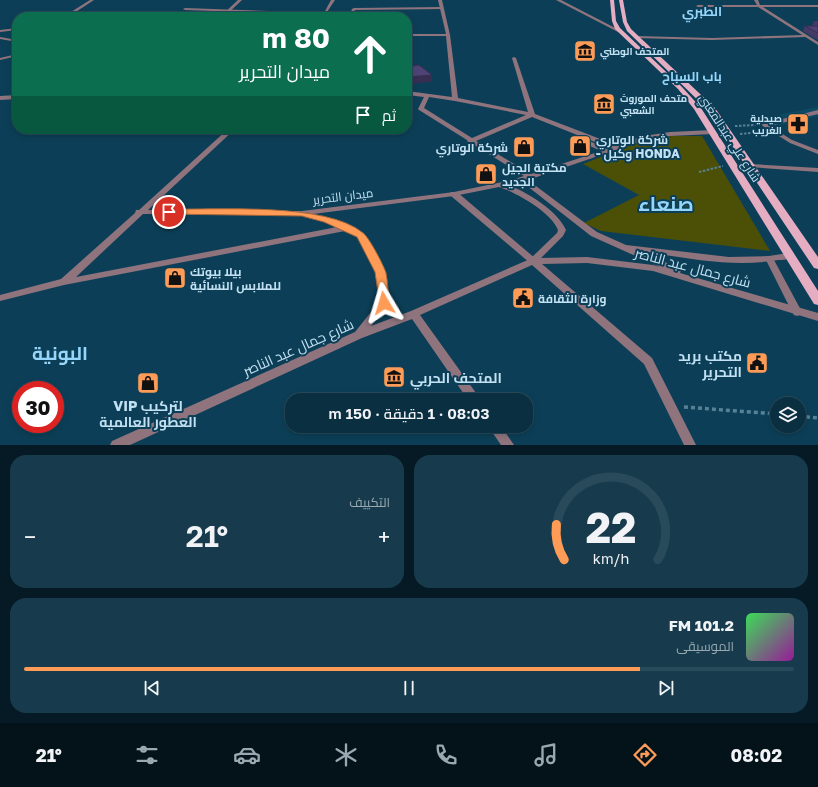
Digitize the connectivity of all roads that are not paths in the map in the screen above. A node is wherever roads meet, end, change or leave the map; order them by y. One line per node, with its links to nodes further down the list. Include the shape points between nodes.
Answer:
1 (92, 0): 19 (street)
2 (240, 0): 18 (street)
3 (333, 0): 21 (street)
4 (440, 0): 16 (street)
5 (558, 0): 27 (street)
6 (612, 0): 23 (main road, شارع علي عبدالمغني)
7 (621, 0): 24 (main road, شارع علي عبدالمغني)
8 (696, 0): 13 (street)
9 (724, 0): 11 (street)
10 (756, 0): 14 (street)
11 (735, 5): 13 (street); 14 (street)
12 (698, 6): 13 (street)
13 (709, 6)
14 (759, 6): 15 (street); 30 (street)
15 (818, 6)
16 (442, 8): 22 (street, via 354,9); 29 (street)
17 (185, 9): 18 (street)
18 (229, 10): 20 (street)
19 (73, 12)
20 (267, 12)
21 (326, 12)
22 (353, 12)
23 (614, 21): 24 (main road); 27 (main road, شارع علي عبدالمغني)
24 (625, 22): 31 (main road, شارع علي عبدالمغني)
25 (12, 30): 26 (street)
26 (0, 31)
27 (621, 32): 45 (main road, شارع علي عبدالمغني, via 680,88)
28 (412, 35): 29 (street)
29 (448, 35): 42 (street)
30 (804, 36): 31 (street, via 712,39); 34 (street)
31 (636, 37): 51 (main road, شارع علي عبدالمغني, via 712,110)
32 (0, 38): 33 (street)
33 (12, 40)
34 (818, 44)
35 (12, 56): 37 (street)
36 (514, 58): 44 (street)
37 (0, 59)
38 (412, 94): 39 (street)
39 (427, 96): 42 (street); 47 (street, via 421,109)
40 (12, 97): 41 (street)
41 (0, 98)
42 (455, 99): 44 (street)
43 (818, 112): 50 (street, via 765,124 773,132)
44 (530, 116): 47 (street); 48 (street); 49 (street)
45 (713, 132): 48 (street, ميدان التحرير, via 657,136); 60 (main road, شارع علي عبدالمغني)
46 (226, 134): 56 (street)
47 (470, 140): 53 (street)
48 (614, 147): 49 (street, ميدان التحرير)
49 (605, 150): 53 (street, ميدان التحرير)
50 (818, 152)
51 (751, 166): 52 (street); 63 (main road, شارع علي عبدالمغني)
52 (818, 170)
53 (526, 177): 54 (street, ميدان التحرير); 59 (street, via 584,227)
54 (498, 185): 55 (street, ميدان التحرير); 62 (street, via 529,197 561,227 560,234)
55 (454, 194): 57 (street, ميدان التحرير); 62 (street)
56 (139, 212): 57 (street, ميدان التحرير); 64 (street)
57 (302, 214): 58 (street)
58 (347, 228): 64 (street); 71 (street, via 360,235 380,272 384,303)
59 (618, 246): 61 (street, via 724,258); 65 (street)
60 (788, 256): 61 (street); 67 (main road, شارع علي عبدالمغني)
61 (770, 260): 68 (street)
62 (533, 261): 65 (street, شارع جمال عبد الناصر, via 587,260 630,264); 69 (street, شارع جمال عبد الناصر); 76 (street, via 648,362)
63 (818, 265)
64 (64, 282): 66 (street)
65 (706, 283): 68 (street, شارع جمال عبد الناصر)
66 (0, 298)
67 (818, 301)
68 (797, 312): 70 (street, شارع جمال عبد الناصر)
69 (414, 314): 71 (street, شارع جمال عبد الناصر); 72 (street)
70 (818, 316)
71 (358, 335): 74 (street, شارع جمال عبد الناصر)
72 (470, 393)
73 (499, 433): 75 (street)
74 (116, 445)
75 (508, 445)
76 (690, 445)

